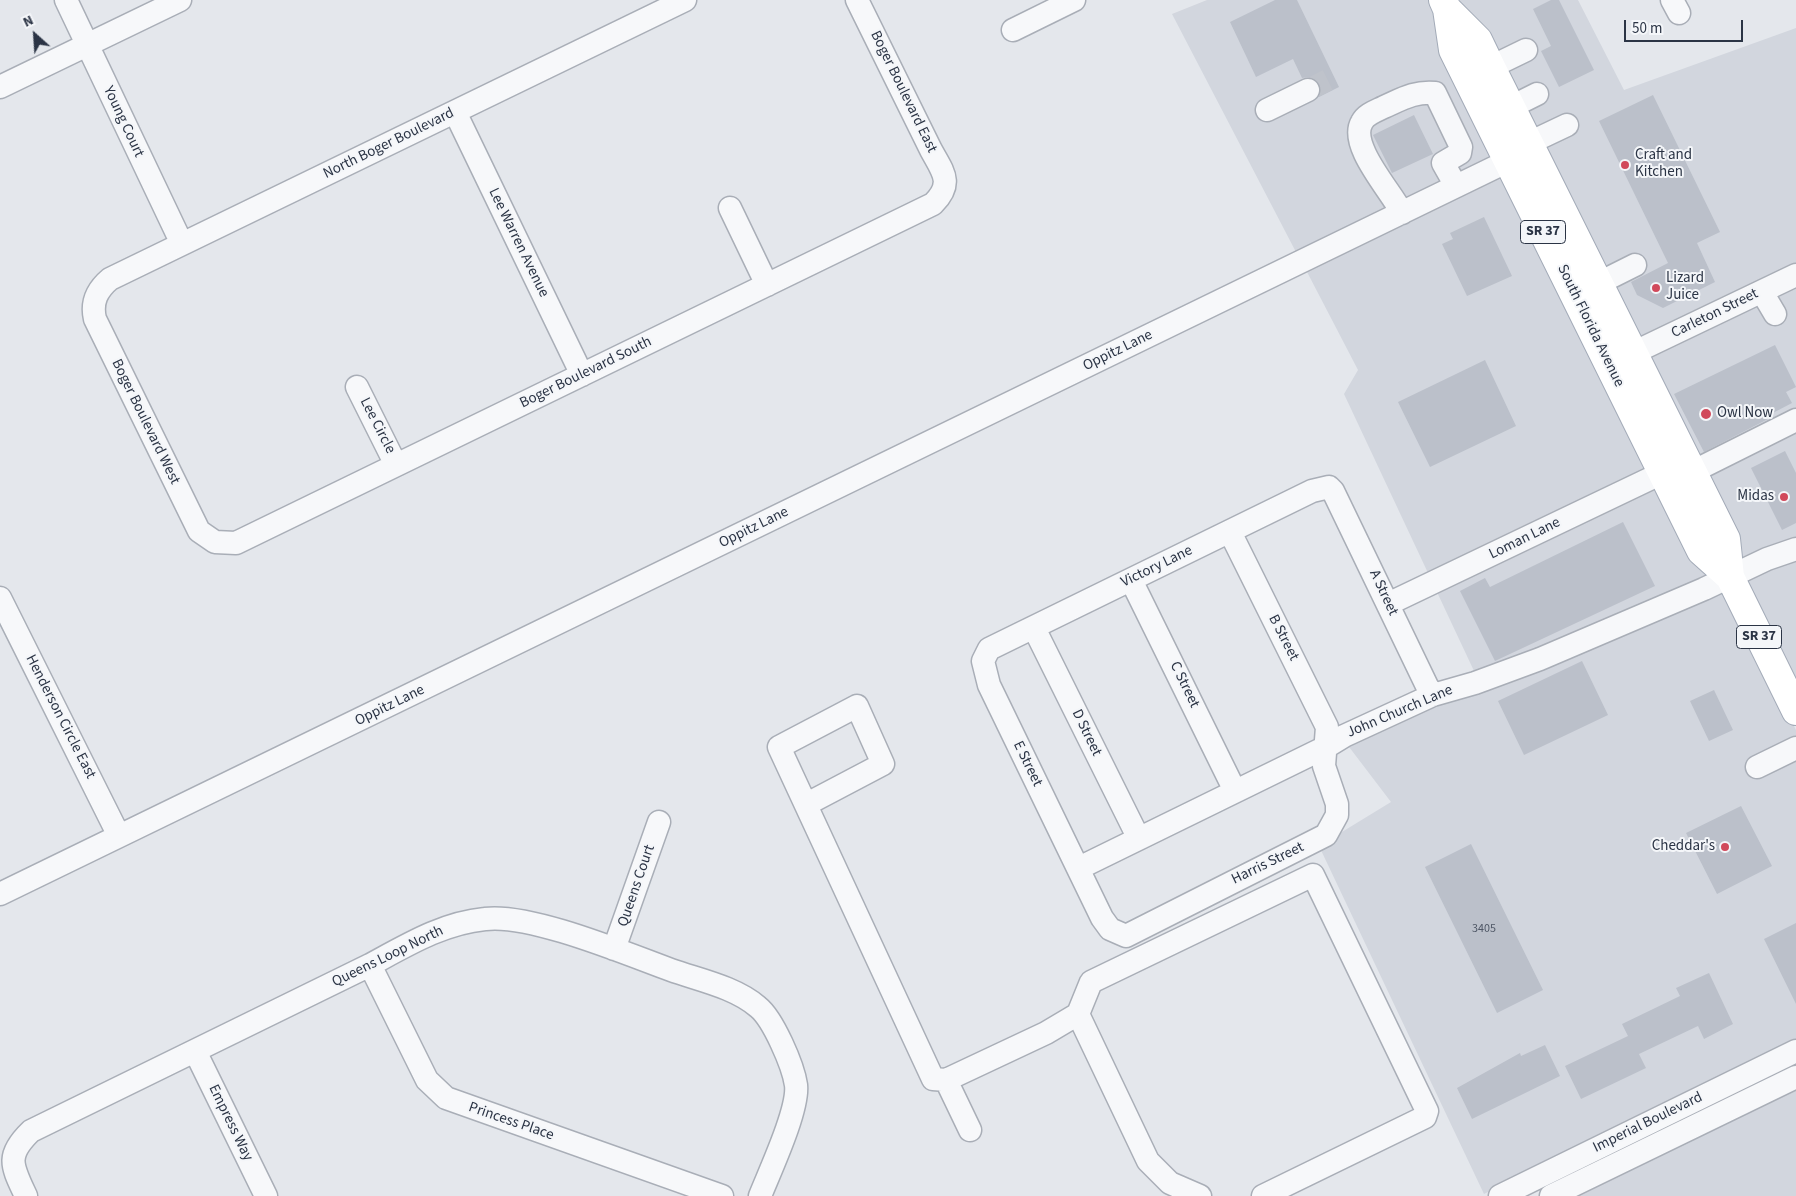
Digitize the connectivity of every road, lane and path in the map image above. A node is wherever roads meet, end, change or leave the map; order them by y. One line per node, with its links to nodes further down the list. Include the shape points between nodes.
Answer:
1 (66, 0): 9 (street, Young Court)
2 (180, 0): 9 (street)
3 (685, 0): 19 (street, North Boger Boulevard)
4 (857, 0): 23 (street, Boger Boulevard East, via 942,167)
5 (1074, 0): 7 (street)
6 (1445, 4): 11 (main road, South Florida Avenue / SR 37, via 1478,40); 12 (main road, South Florida Avenue / SR 37, via 1453,50)
7 (1048, 6): 8 (street)
8 (1013, 30)
9 (87, 46): 13 (street); 28 (street, Young Court)
10 (1526, 50): 11 (street)
11 (1491, 67): 17 (main road, South Florida Avenue / SR 37)
12 (1466, 77): 15 (street); 22 (main road, South Florida Avenue / SR 37)
13 (0, 87)
14 (1308, 90): 18 (street)
15 (1435, 92): 24 (street, via 1461,147 1460,153 1443,163); 26 (street, via 1416,92 1370,114 1362,122 1358,134 1366,157)
16 (1537, 94): 17 (street)
17 (1511, 107): 21 (main road, South Florida Avenue / SR 37)
18 (1267, 110)
19 (455, 112): 28 (street, North Boger Boulevard); 37 (street, Lee Warren Avenue)
20 (1567, 125): 21 (street)
21 (1529, 143): 27 (main road, South Florida Avenue / SR 37)
22 (1508, 161): 24 (street, Oppitz Lane); 27 (main road, via 1524,166 1540,194); 42 (main road, South Florida Avenue / SR 37)
23 (945, 184): 32 (street, Boger Boulevard South, via 942,195 933,204)
24 (1456, 186): 26 (street, Oppitz Lane)
25 (730, 208): 32 (street)
26 (1402, 213): 61 (street, Oppitz Lane)
27 (1568, 221): 31 (main road, South Florida Avenue / SR 37)
28 (182, 244): 34 (street, North Boger Boulevard, via 110,279)
29 (1635, 265): 31 (street)
30 (1796, 275): 33 (street, Carleton Street)
31 (1599, 283): 36 (main road, South Florida Avenue / SR 37)
32 (767, 285): 37 (street, Boger Boulevard South)
33 (1762, 292): 35 (street); 36 (street, Carleton Street)
34 (97, 294): 45 (street, Boger Boulevard West, via 93,310 95,319 194,524)
35 (1775, 314)
36 (1633, 353): 41 (main road, South Florida Avenue / SR 37)
37 (582, 375): 40 (street, Boger Boulevard South)
38 (357, 387): 40 (street, Lee Circle)
39 (1796, 420): 41 (street)
40 (396, 465): 45 (street, Boger Boulevard South, via 236,543)
41 (1692, 472): 47 (main road, South Florida Avenue / SR 37, via 1726,539)
42 (1662, 473): 47 (main road, South Florida Avenue / SR 37, via 1701,551); 50 (street, Loman Lane)
43 (1333, 491): 44 (street, Victory Lane, via 1328,487 1312,491); 50 (street, A Street)
44 (1230, 532): 48 (street, Victory Lane); 55 (street, B Street, via 1328,727)
45 (215, 542)
46 (1796, 550): 47 (street, John Church Lane, via 1767,559)
47 (1730, 577): 53 (street, John Church Lane, via 1540,658 1474,683); 54 (main road, South Florida Avenue / SR 37)
48 (1132, 580): 51 (street, Victory Lane); 58 (street, C Street)
49 (0, 598): 61 (street, Henderson Circle East)
50 (1388, 604): 53 (street, A Street)
51 (1034, 628): 52 (street, Victory Lane, via 988,649); 62 (street, D Street)
52 (984, 657): 63 (street, E Street, via 989,685)
53 (1433, 694): 55 (street, John Church Lane)
54 (1796, 712)
55 (1326, 747): 58 (street, John Church Lane); 65 (street, Harris Street, via 1324,766 1337,804 1337,815 1326,835)
56 (1796, 748): 57 (street)
57 (1757, 767)
58 (1234, 790): 62 (street, John Church Lane)
59 (807, 804): 59 (street, via 778,747 857,706 882,764); 72 (street, via 933,1079)
60 (659, 822): 66 (street, Queens Court)
61 (120, 836): 64 (street, Oppitz Lane)
62 (1138, 838): 63 (street, John Church Lane)
63 (1079, 868): 65 (street, E Street, via 1102,918 1110,929)
64 (0, 894)
65 (1126, 936)
66 (614, 950): 67 (street, Queens Loop North, via 541,926 488,918 437,931); 78 (street, Queens Loop North, via 746,998 769,1019 792,1069 796,1086 793,1109)
67 (370, 965): 69 (street, Queens Loop North); 77 (street, Princess Place, via 427,1080 446,1098)
68 (1078, 1014): 72 (street, via 1046,1033); 79 (street, via 1148,1162 1170,1183); 80 (street, via 1091,982 1313,875 1428,1111 1425,1117)
69 (195, 1051): 75 (street, Queens Loop North, via 31,1131 16,1147 12,1162); 76 (street, Empress Way)
70 (1796, 1051): 74 (street, Imperial Boulevard)
71 (1796, 1077): 82 (street, Imperial Boulevard)
72 (946, 1080): 73 (street)
73 (970, 1130)
74 (1541, 1187): 81 (street, Imperial Boulevard)
75 (26, 1196)
76 (266, 1196)
77 (722, 1196)
78 (760, 1196)
79 (1200, 1196)
80 (1263, 1196)
81 (1500, 1196)
82 (1551, 1196)

